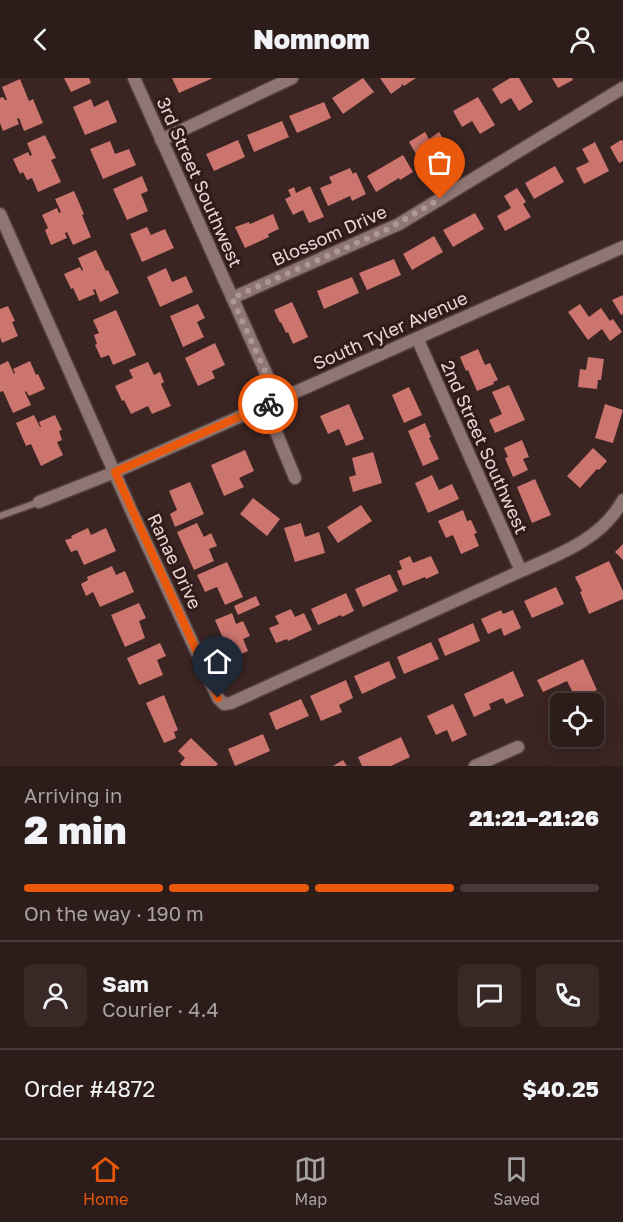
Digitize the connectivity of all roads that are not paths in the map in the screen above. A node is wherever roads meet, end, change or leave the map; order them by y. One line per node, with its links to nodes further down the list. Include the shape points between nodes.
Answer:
1 (134, 78): 4 (street, 3rd Street Southwest)
2 (291, 78): 4 (street)
3 (623, 88): 7 (street, Blossom Drive, via 399,224)
4 (161, 140): 7 (street, 3rd Street Southwest)
5 (0, 214): 11 (street, Ranae Drive)
6 (623, 247): 8 (street, South Tyler Avenue)
7 (232, 298): 9 (street, 3rd Street Southwest)
8 (417, 338): 9 (street, South Tyler Avenue); 16 (street, 2nd Street Southwest)
9 (278, 400): 10 (street, South Tyler Avenue)
10 (265, 405): 11 (street, South Tyler Avenue); 12 (street)
11 (115, 472): 14 (street, South Tyler Avenue); 16 (street, Ranae Drive, via 213,688 224,704)
12 (296, 478)
13 (623, 500): 16 (street, Ranae Drive, via 608,522 585,541)
14 (39, 502): 15 (lane)
15 (0, 516)
16 (521, 570)
17 (518, 747): 18 (street)
18 (475, 766)

